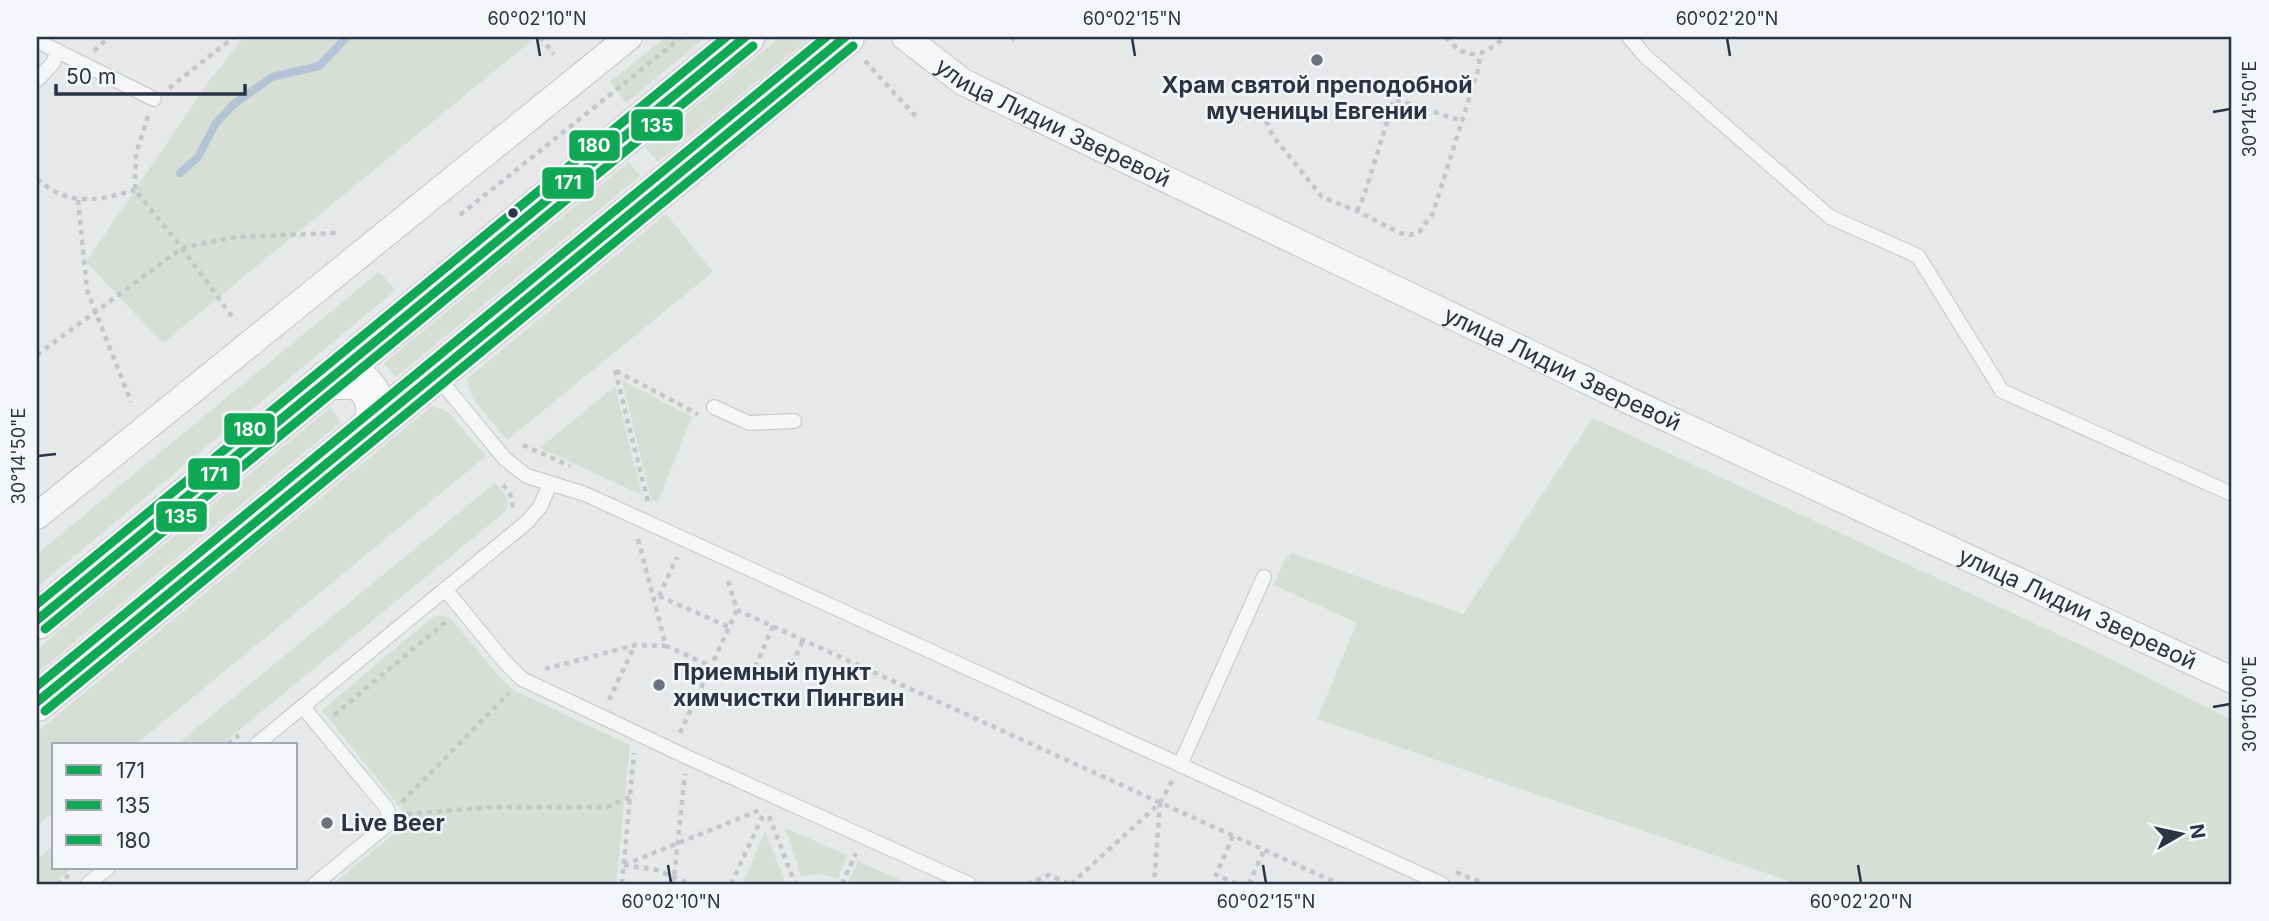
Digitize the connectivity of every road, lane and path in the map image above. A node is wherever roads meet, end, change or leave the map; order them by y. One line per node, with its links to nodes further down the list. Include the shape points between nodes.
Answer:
1 (234, 37): 16 (path)
2 (540, 37): 13 (path)
3 (629, 37): 41 (street)
4 (682, 37): 18 (path)
5 (745, 37): 33 (main road)
6 (905, 37): 63 (street, улица Лидии Зверевой, via 963,82 1619,396)
7 (1446, 37): 14 (path, via 1466,53)
8 (1505, 37): 14 (path)
9 (1629, 37): 39 (lane, via 1830,217 1918,256 2002,391)
10 (37, 41): 12 (lane)
11 (854, 48): 19 (path); 32 (main road)
12 (58, 51): 15 (lane); 16 (lane)
13 (554, 54)
14 (1480, 54): 21 (path)
15 (37, 80)
16 (154, 99): 23 (path, via 136,154)
17 (591, 101): 18 (path)
18 (596, 106): 26 (path)
19 (919, 120)
20 (1266, 121): 25 (path, via 1322,197)
21 (1462, 121): 25 (path, via 1433,213 1419,232 1400,233); 25 (path, via 1394,99)
22 (37, 179): 24 (path, via 48,189)
23 (135, 190): 24 (path, via 103,200); 28 (path)
24 (79, 200): 29 (path, via 87,290)
25 (1357, 211)
26 (460, 215)
27 (336, 233): 28 (path, via 235,237)
28 (182, 248): 29 (path); 30 (path)
29 (95, 310): 31 (path); 34 (path)
30 (233, 318)
31 (37, 355)
32 (436, 375): 37 (main road); 38 (lane, via 505,459 527,476)
33 (327, 380): 37 (main road, via 359,380 369,389 376,414); 55 (main road)
34 (131, 402)
35 (711, 414): 36 (lane, via 749,423); 40 (path, via 615,370)
36 (794, 421)
37 (371, 428): 64 (main road)
38 (550, 484): 50 (lane, via 541,507 527,522); 72 (lane, via 585,494)
39 (2232, 495)
40 (648, 502)
41 (37, 516)
42 (627, 532): 43 (path)
43 (638, 538): 44 (path); 52 (path)
44 (648, 542)
45 (668, 551): 46 (path)
46 (677, 556): 47 (path); 51 (path)
47 (689, 561)
48 (720, 575): 54 (path, via 728,578)
49 (1264, 578): 72 (lane)
50 (445, 589): 53 (lane); 65 (lane)
51 (659, 596): 52 (path); 57 (path)
52 (655, 604): 60 (path)
53 (461, 609): 62 (lane); 67 (path)
54 (737, 610): 56 (path); 57 (path)
55 (37, 620)
56 (773, 626): 58 (path); 58 (path, via 756,665 786,678)
57 (729, 627): 61 (path)
58 (803, 640): 74 (path)
59 (635, 645): 60 (path); 62 (path); 66 (path)
60 (666, 646): 61 (path)
61 (711, 666): 70 (path)
62 (522, 679): 66 (lane); 76 (path)
63 (2232, 680)
64 (37, 702)
65 (303, 707): 67 (lane); 69 (lane)
66 (601, 717): 68 (lane)
67 (320, 727): 76 (lane)
68 (636, 733): 70 (lane); 73 (path)
69 (258, 743)
70 (673, 750): 71 (lane)
71 (687, 757): 77 (lane); 79 (path)
72 (1177, 771): 74 (path); 101 (lane)
73 (630, 797): 76 (path, via 607,807 493,807); 81 (path)
74 (1160, 803): 78 (path); 96 (path); 97 (path)
75 (766, 808): 79 (path); 91 (path); 92 (path)
76 (389, 815): 87 (lane, via 388,824)
77 (864, 836): 93 (path); 94 (lane)
78 (1233, 836): 80 (path); 98 (path, via 1216,875)
79 (678, 843): 81 (path); 84 (path)
80 (1264, 850): 99 (path); 100 (path)
81 (624, 865): 84 (path); 88 (path)
82 (76, 869): 85 (path)
83 (107, 869): 86 (lane)
84 (674, 877): 89 (path); 90 (path)
85 (57, 884)
86 (88, 884)
87 (315, 884)
88 (622, 884)
89 (671, 884)
90 (690, 884)
91 (731, 884)
92 (795, 884)
93 (842, 884)
94 (969, 884)
95 (1027, 884): 96 (path, via 1049,875)
96 (1070, 884)
97 (1154, 884)
98 (1237, 884)
99 (1249, 884)
100 (1339, 884)
101 (1443, 884)

